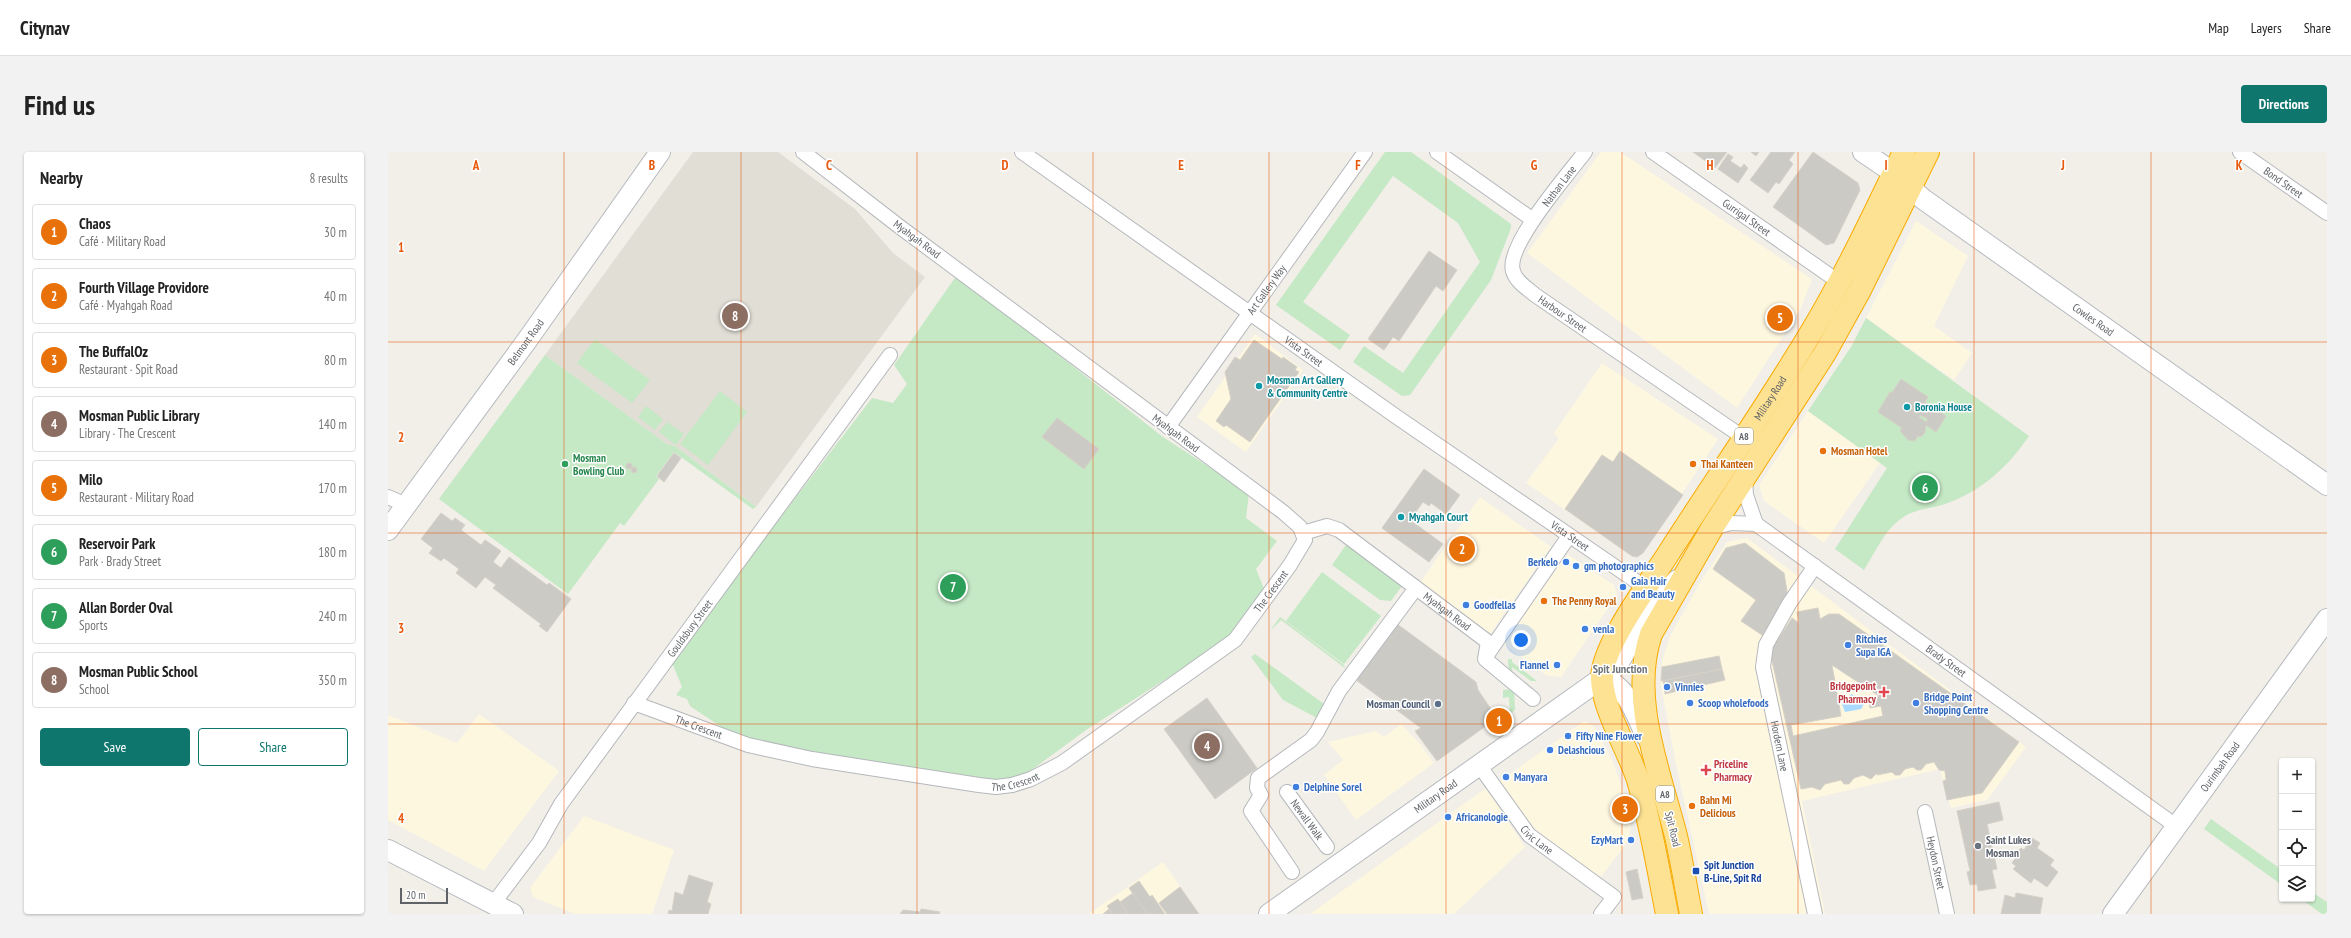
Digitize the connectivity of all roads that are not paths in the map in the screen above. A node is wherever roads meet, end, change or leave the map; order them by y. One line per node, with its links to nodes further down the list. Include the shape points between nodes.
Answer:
1 (660, 152): 24 (main road, Belmont Road, via 528,339)
2 (803, 152): 19 (street, Myahgah Road)
3 (1022, 152): 17 (street, Vista Street)
4 (1365, 152): 17 (street, Art Gallery Way)
5 (1437, 152): 15 (street)
6 (1585, 152): 15 (street, Nathan Lane)
7 (1654, 152): 16 (street, Gurrigal Street)
8 (1863, 152): 12 (main road, Cowles Road)
9 (1904, 152): 12 (highway, Military Road / A8)
10 (1928, 152): 13 (highway, Military Road / A8)
11 (2240, 152): 14 (street, Bond Street)
12 (1894, 173): 13 (main road, Cowles Road); 16 (highway, Military Road / A8)
13 (1909, 189): 21 (highway, Military Road / A8, via 1860,290 1825,353); 23 (main road, Cowles Road)
14 (2327, 213)
15 (1534, 220): 20 (street, Harbour Street, via 1523,234 1514,253 1512,270 1520,283)
16 (1839, 282): 20 (highway, Military Road / A8, via 1812,331)
17 (1250, 312): 19 (street, Art Gallery Way); 29 (street, Vista Street)
18 (890, 355): 39 (street, Gouldsbury Street)
19 (1168, 427): 28 (street, Myahgah Road, via 1283,512)
20 (1743, 437): 21 (street, Harbour Street); 33 (highway, Military Road / A8)
21 (1762, 450): 22 (highway, Military Road / A8)
22 (1745, 477): 25 (street, via 1746,495); 26 (highway, Military Road / A8)
23 (2327, 485)
24 (397, 501): 27 (main road, Belmont Road)
25 (1756, 524): 26 (street, via 1731,523); 30 (street, Brady Street)
26 (1712, 528): 31 (highway, Military Road / A8)
27 (388, 530)
28 (1303, 533): 32 (street, Myahgah Road, via 1327,526 1339,530); 39 (street, The Crescent, via 1302,548 1235,640 1062,763 1031,779 1012,785 979,785 812,759 748,745)
29 (1569, 536): 33 (street, Vista Street); 35 (street)
30 (1815, 566): 44 (street, Brady Street); 54 (street, Hordern Lane, via 1789,604 1766,645 1763,667)
31 (1685, 574): 36 (highway, Military Road / A8, via 1651,634); 37 (main road, Military Road, via 1652,607 1619,662)
32 (1416, 588): 35 (street, Myahgah Road, via 1488,642); 47 (street, via 1335,696 1311,740 1258,778 1256,788 1261,795 1251,811)
33 (1646, 588): 37 (highway, Military Road / A8, via 1613,644)
34 (2327, 620): 44 (main road, Ourimbah Road)
35 (1485, 659): 38 (street)
36 (1642, 674): 40 (highway, Spit Road / A8)
37 (1602, 678): 40 (main road, via 1616,684 1627,697); 41 (main road, Military Road); 52 (highway, Spit Road / A8, via 1609,708 1637,779 1647,815)
38 (1533, 699)
39 (634, 703): 48 (street, Gouldsbury Street)
40 (1653, 751): 53 (highway, Spit Road / A8, via 1676,838)
41 (1479, 765): 50 (main road, Military Road); 51 (street, Civic Lane, via 1529,835 1614,897)
42 (1287, 792): 45 (street, Newall Walk)
43 (1925, 812): 55 (street, Heydon Street)
44 (2176, 826): 56 (main road, Ourimbah Road)
45 (1327, 847)
46 (388, 850): 48 (main road)
47 (1292, 872)
48 (493, 904): 49 (main road)
49 (513, 914)
50 (1269, 914)
51 (1601, 914)
52 (1667, 914)
53 (1692, 914)
54 (1815, 914)
55 (1947, 914)
56 (2113, 914)

